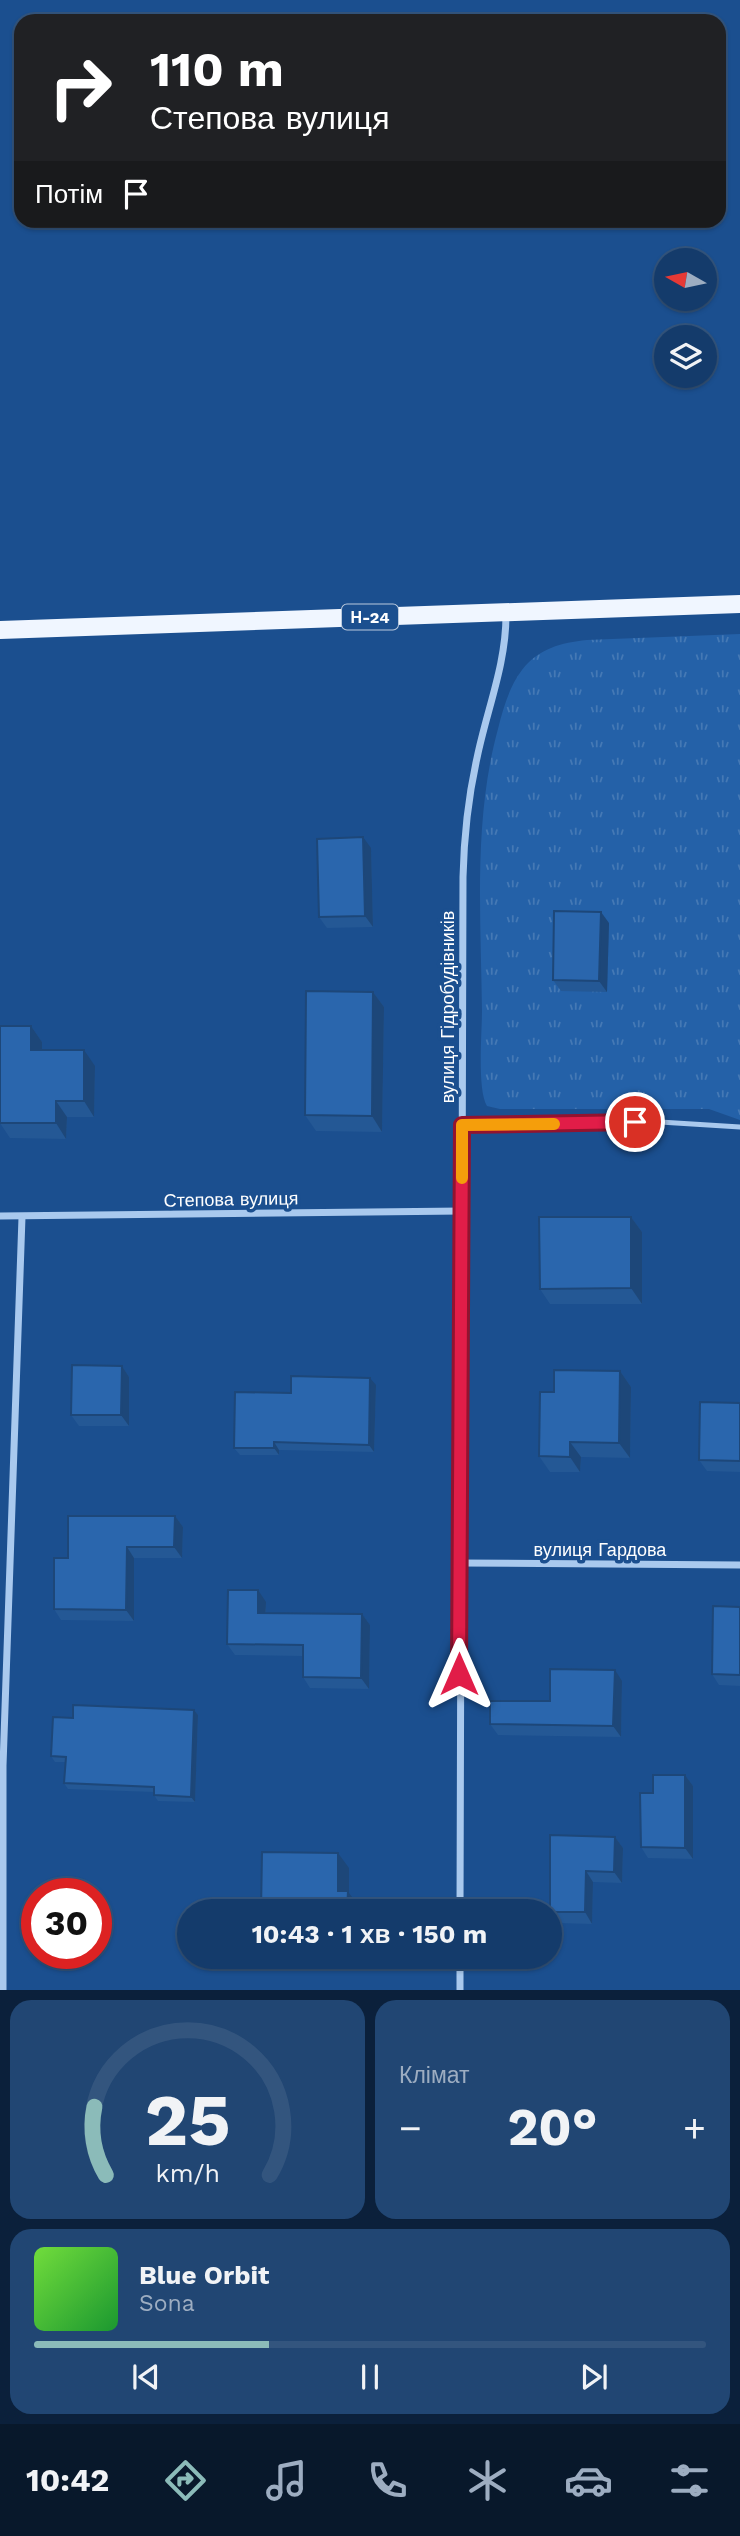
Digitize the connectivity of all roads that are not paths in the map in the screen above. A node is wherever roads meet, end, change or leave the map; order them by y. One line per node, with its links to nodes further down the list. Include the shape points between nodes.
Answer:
1 (740, 604): 2 (main road, Н-24)
2 (506, 612): 3 (main road, Н-24); 4 (street, вулиця Гідробудівників, via 505,646 477,758 464,839)
3 (0, 630)
4 (462, 1125): 5 (lane, via 660,1122); 6 (street, вулиця Гідробудівників)
5 (740, 1127)
6 (463, 1212): 8 (street, Степова вулиця); 9 (street, вулиця Гідробудівників)
7 (0, 1216): 8 (street, Степова вулиця)
8 (22, 1217): 13 (street, via 3,1766)
9 (459, 1563): 10 (street, вулиця Гардова); 11 (street, вулиця Гідробудівників)
10 (740, 1565)
11 (460, 1899)
12 (460, 1969): 14 (street)
13 (3, 1990)
14 (460, 1990)

